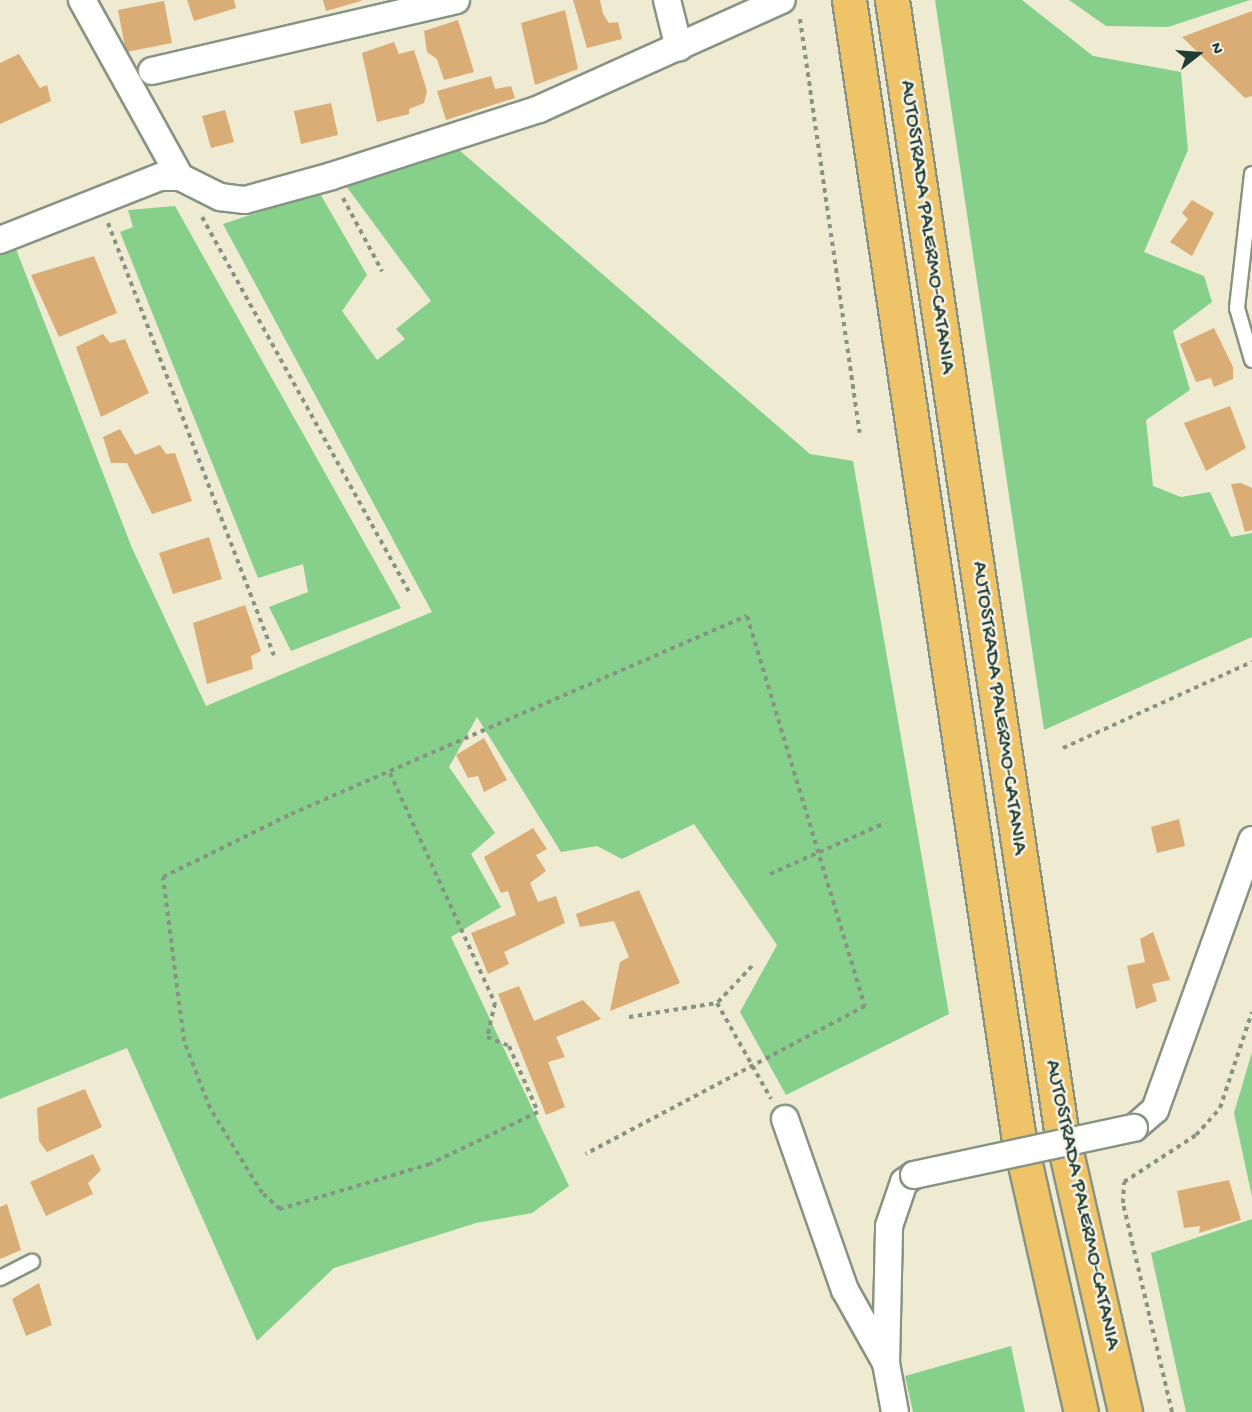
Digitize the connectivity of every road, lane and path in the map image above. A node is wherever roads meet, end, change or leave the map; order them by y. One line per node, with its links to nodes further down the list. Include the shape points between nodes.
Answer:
1 (82, 0): 11 (street)
2 (456, 0): 8 (street)
3 (667, 0): 7 (street)
4 (849, 0): 37 (highway, AUTOSTRADA PALERMO-CATANIA, via 1018,1133)
5 (892, 0): 38 (highway, AUTOSTRADA PALERMO-CATANIA, via 1061,1130)
6 (790, 6): 7 (street); 16 (path)
7 (679, 48): 10 (street, via 539,109)
8 (152, 71)
9 (1252, 174): 15 (lane, via 1237,308)
10 (332, 176): 11 (street, via 245,200 220,197); 14 (path)
11 (180, 177): 12 (street, via 160,177); 17 (path)
12 (98, 197): 13 (street); 18 (path)
13 (0, 240)
14 (382, 271)
15 (1252, 360)
16 (861, 433)
17 (410, 594)
18 (274, 655)
19 (1252, 662): 20 (path)
20 (1063, 748)
21 (390, 773): 21 (path, via 164,877 184,1041 210,1108 262,1193 280,1209 430,1164 538,1112 509,1046 487,1037 495,1003); 24 (path, via 747,616)
22 (885, 823): 24 (path)
23 (1252, 840): 35 (street, bridge, via 1155,1110 1134,1128 914,1175 904,1182 889,1227)
24 (819, 850): 25 (path); 30 (path, via 865,1006)
25 (770, 874)
26 (752, 966): 27 (path)
27 (717, 1003): 29 (path); 30 (path)
28 (1252, 1012): 39 (path, via 1220,1108 1196,1135 1124,1182 1123,1203)
29 (629, 1017)
30 (751, 1069): 31 (path); 32 (path)
31 (785, 1119): 35 (street, via 845,1290)
32 (586, 1154)
33 (32, 1262): 34 (lane)
34 (0, 1278)
35 (886, 1363): 36 (street)
36 (895, 1412)
37 (1081, 1412)
38 (1125, 1412)
39 (1172, 1412)

